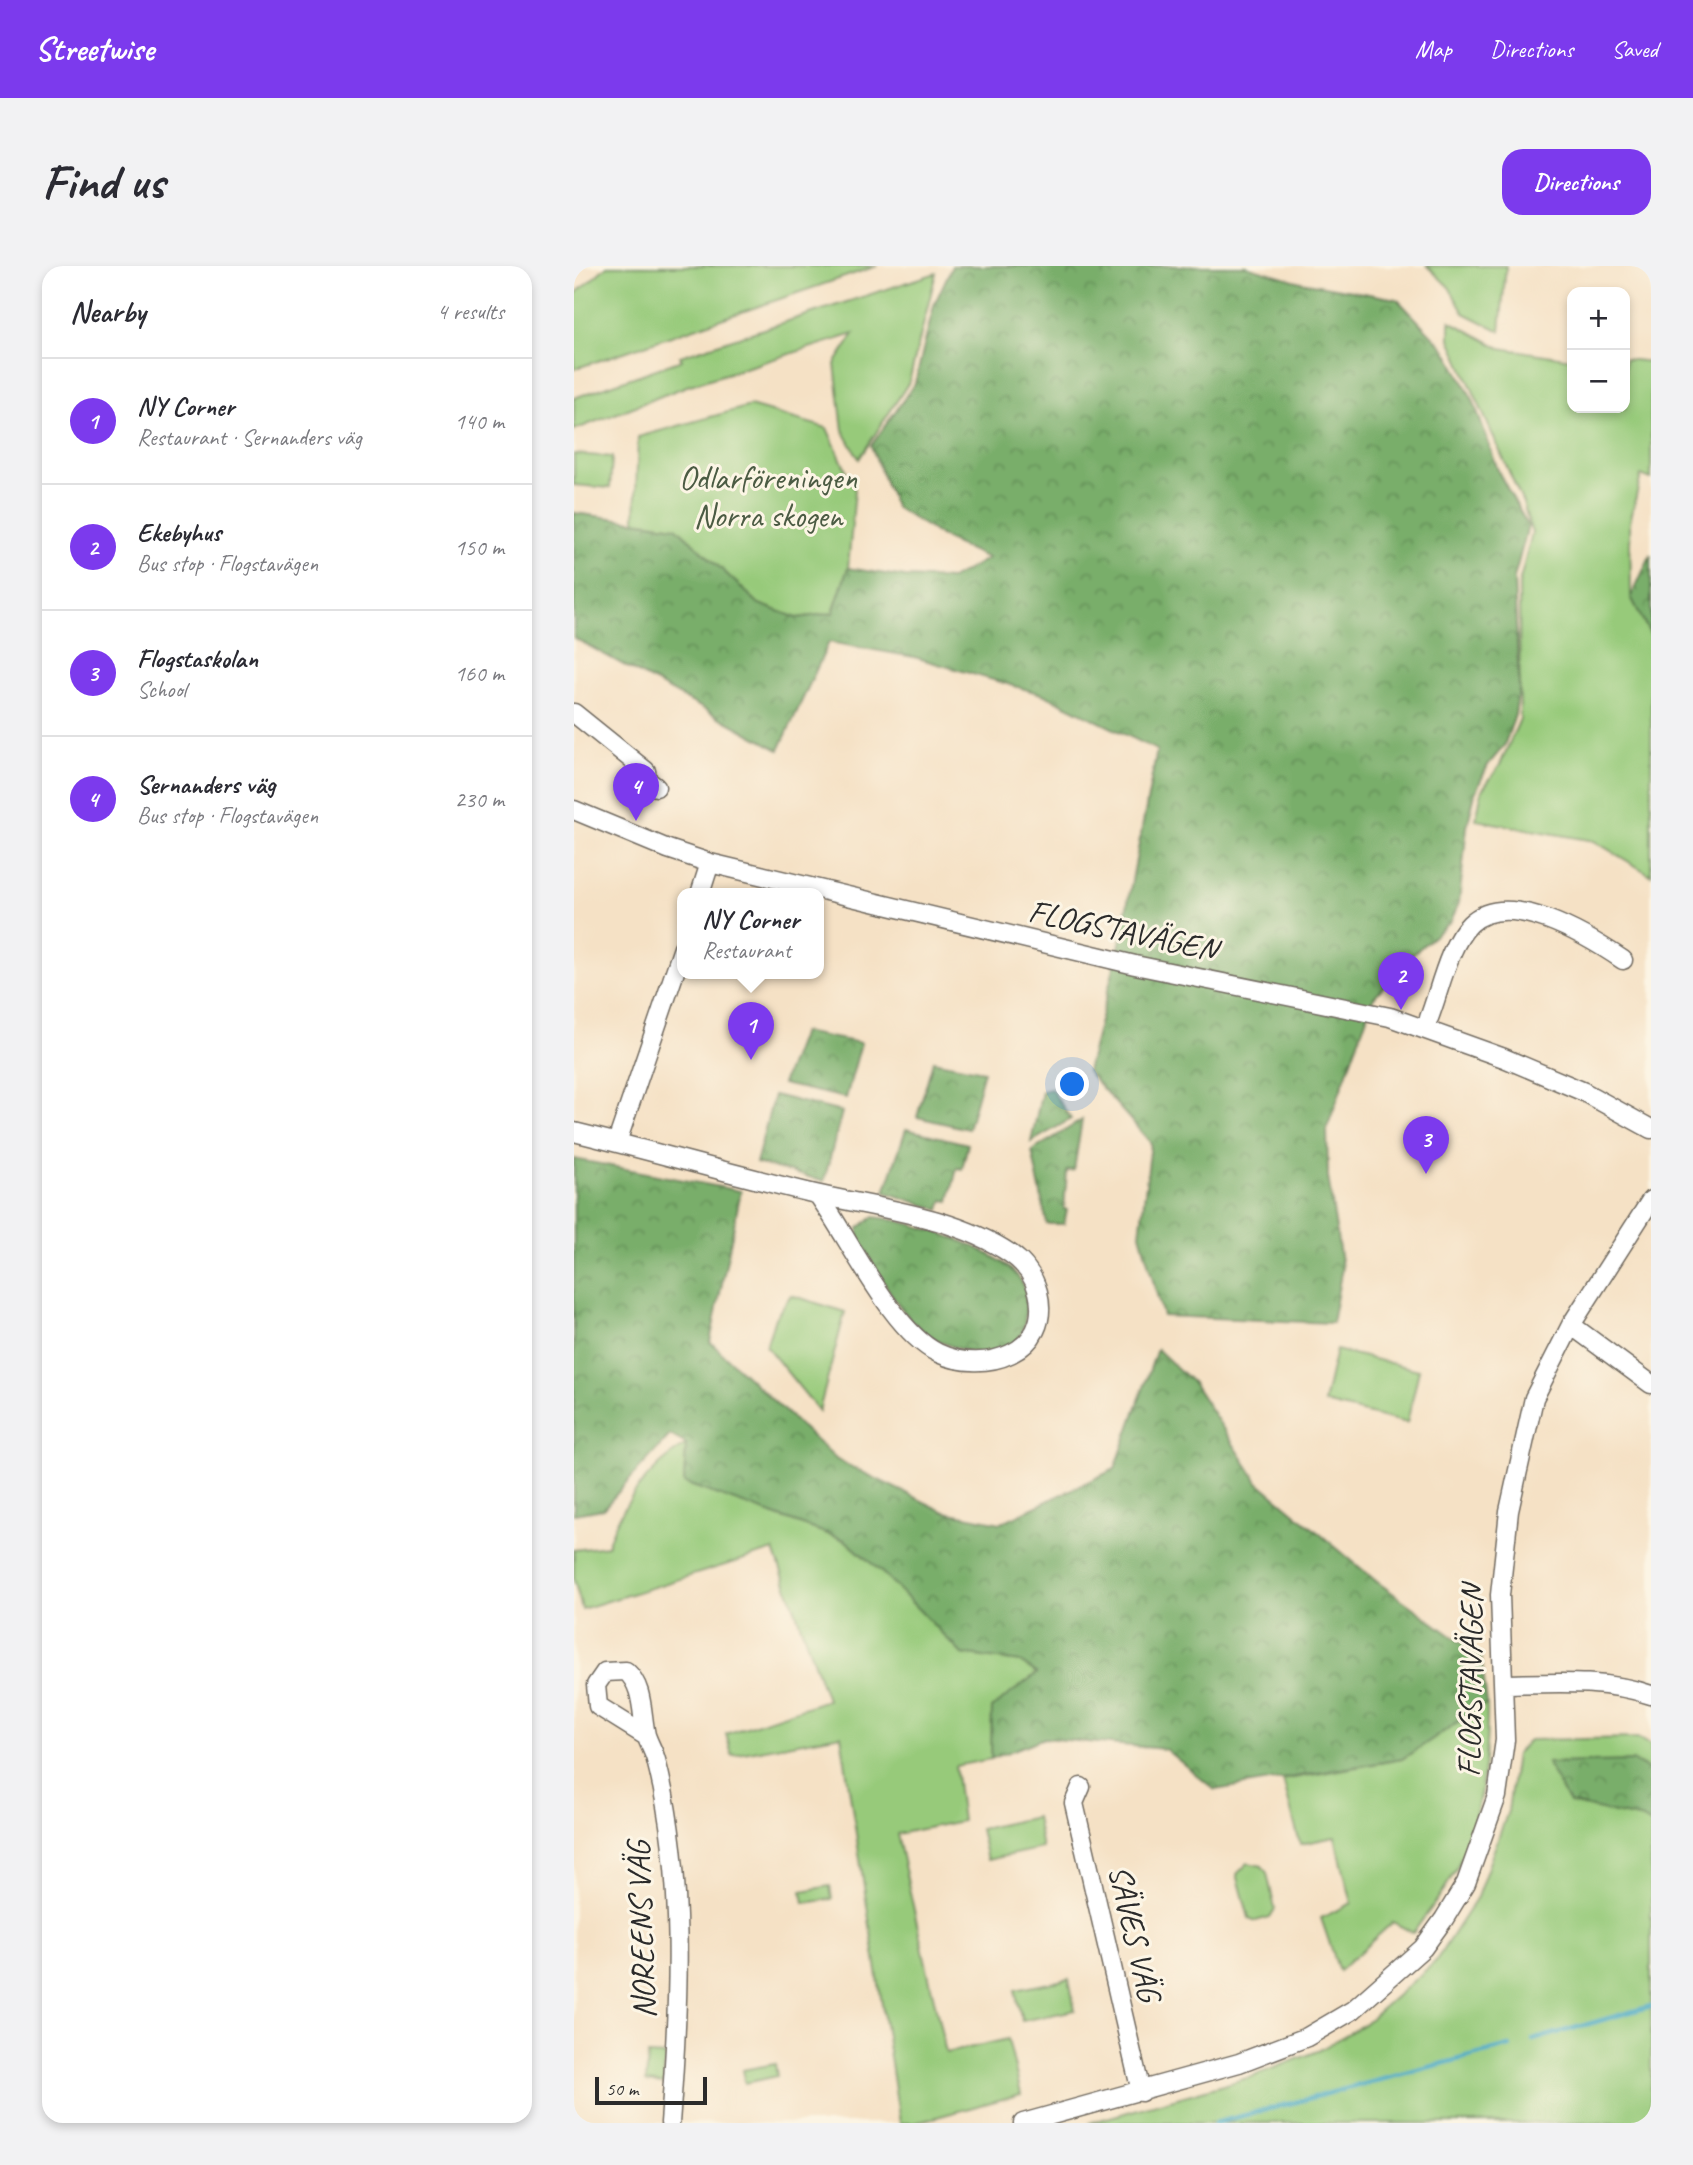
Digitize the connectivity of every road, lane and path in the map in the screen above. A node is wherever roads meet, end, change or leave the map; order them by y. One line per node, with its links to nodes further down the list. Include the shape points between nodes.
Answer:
1 (574, 713): 2 (street, via 646,771 647,780)
2 (656, 787)
3 (574, 810): 4 (street, FLOGSTAVÄGEN)
4 (710, 863): 5 (street); 6 (street, FLOGSTAVÄGEN)
5 (702, 888)
6 (814, 888)
7 (824, 890): 11 (street, FLOGSTAVÄGEN, via 1135,965 1390,1017 1582,1091)
8 (1623, 960): 10 (street, via 1569,927 1511,911 1487,913 1469,925 1454,951)
9 (677, 966): 13 (street)
10 (1429, 1018)
11 (1651, 1129)
12 (574, 1132): 13 (street)
13 (617, 1142): 14 (street)
14 (818, 1195): 14 (street, via 891,1308 915,1337 939,1354 991,1362 1012,1355 1033,1332 1039,1315 1038,1294 1031,1274 1012,1255 969,1233 884,1207)
15 (1651, 1199): 16 (street, FLOGSTAVÄGEN)
16 (1570, 1325): 17 (street); 18 (street, FLOGSTAVÄGEN, via 1534,1398 1509,1511 1500,1595)
17 (1651, 1384)
18 (1504, 1684): 19 (street, via 1627,1687); 22 (street, FLOGSTAVÄGEN, via 1497,1796 1465,1883 1423,1948 1353,2010 1307,2038)
19 (1651, 1695)
20 (646, 1736): 23 (street, NOREENS VÄG, via 656,1760 670,1846 678,1938)
21 (1081, 1787): 22 (street, SÄVES VÄG, via 1074,1803)
22 (1141, 2092): 24 (street, FLOGSTAVÄGEN)
23 (670, 2123)
24 (1023, 2123)

